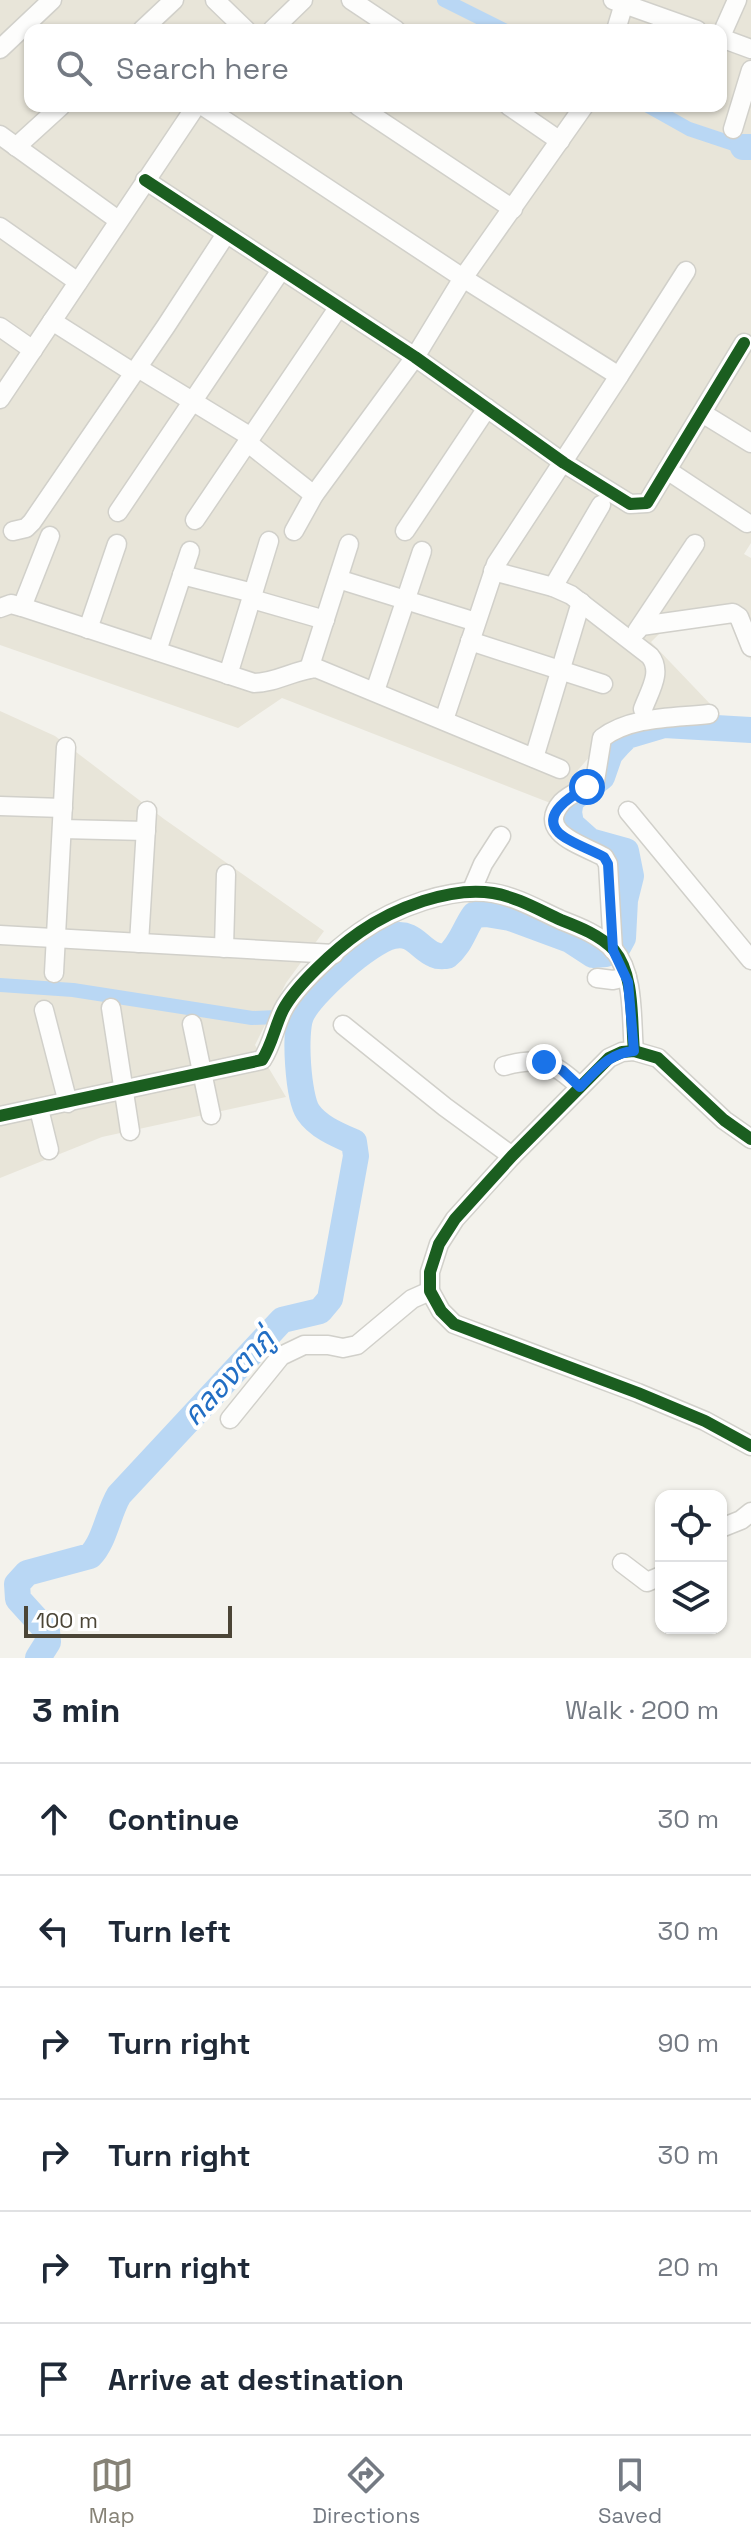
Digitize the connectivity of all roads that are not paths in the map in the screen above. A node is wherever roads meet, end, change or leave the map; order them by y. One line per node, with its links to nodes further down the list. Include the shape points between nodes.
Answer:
1 (52, 0): 15 (street)
2 (174, 0): 8 (street)
3 (215, 0): 9 (street)
4 (303, 0): 10 (street)
5 (351, 0): 11 (street)
6 (737, 0): 14 (street)
7 (620, 1): 12 (street); 13 (street)
8 (148, 24)
9 (240, 24)
10 (278, 24)
11 (387, 24)
12 (617, 24)
13 (681, 24)
14 (727, 24)
15 (4, 37)
16 (727, 39): 17 (street)
17 (751, 49)
18 (751, 70): 25 (street)
19 (54, 112): 28 (street)
20 (192, 112): 29 (street)
21 (212, 112): 36 (street)
22 (372, 112): 30 (street)
23 (518, 112): 27 (street)
24 (580, 112): 27 (street)
25 (733, 129)
26 (0, 135): 28 (street)
27 (560, 141): 30 (street)
28 (16, 147): 31 (street)
29 (145, 180): 31 (street); 33 (street)
30 (513, 209): 36 (street)
31 (118, 220): 37 (street)
32 (0, 227): 37 (street)
33 (226, 234): 34 (street); 44 (street)
34 (281, 270): 38 (street); 47 (street)
35 (686, 271): 45 (street)
36 (463, 278): 43 (street); 45 (street)
37 (78, 282): 39 (street)
38 (338, 308): 43 (street); 50 (street)
39 (52, 321): 41 (street); 44 (street)
40 (0, 327): 41 (street)
41 (33, 350): 46 (street)
42 (744, 356): 49 (street)
43 (415, 357): 48 (street); 54 (street)
44 (136, 370): 47 (street); 59 (street, via 32,522)
45 (619, 376): 52 (street)
46 (0, 399)
47 (193, 402): 50 (street); 56 (street)
48 (487, 408): 52 (street); 61 (street)
49 (702, 413): 51 (street); 53 (street)
50 (249, 440): 54 (street); 57 (street)
51 (751, 443)
52 (564, 463): 53 (street, via 640,505 647,503); 69 (street)
53 (667, 470): 58 (street)
54 (314, 495): 60 (street)
55 (601, 505): 72 (street)
56 (118, 512)
57 (195, 520)
58 (747, 523)
59 (13, 531)
60 (294, 531)
61 (405, 531)
62 (50, 536): 76 (street)
63 (269, 541): 73 (street)
64 (117, 544): 80 (street)
65 (349, 544): 71 (street)
66 (695, 544): 81 (street)
67 (190, 551): 70 (street)
68 (422, 551): 74 (street)
69 (493, 571): 72 (street); 79 (street)
70 (182, 575): 73 (street); 84 (street)
71 (338, 579): 74 (street); 78 (street)
72 (553, 587): 75 (street)
73 (252, 596): 78 (street); 87 (street)
74 (406, 599): 79 (street); 89 (street)
75 (581, 602): 81 (street); 86 (street)
76 (22, 607): 77 (street); 80 (street)
77 (0, 608)
78 (325, 620): 85 (street)
79 (476, 622): 83 (street)
80 (88, 629): 84 (street)
81 (636, 633): 82 (street, via 733,613); 90 (street, via 657,672)
82 (750, 638)
83 (470, 641): 86 (street); 92 (street)
84 (157, 651): 87 (street)
85 (309, 669): 87 (street, via 266,683); 89 (street)
86 (560, 671): 88 (street); 94 (street)
87 (228, 675)
88 (603, 684)
89 (375, 691): 92 (street)
90 (643, 709)
91 (709, 714): 109 (street, via 638,721 610,732 602,738 595,781 564,800 556,812 558,833 608,864)
92 (444, 720): 94 (street)
93 (66, 747): 97 (street)
94 (534, 758): 95 (street)
95 (560, 769)
96 (0, 806): 97 (street)
97 (63, 808): 100 (street)
98 (147, 811): 101 (street)
99 (628, 811): 111 (street)
100 (62, 829): 101 (street); 106 (street)
101 (146, 831): 107 (street)
102 (501, 836): 104 (street)
103 (226, 874): 108 (street)
104 (471, 892): 109 (street, via 519,901 588,931); 110 (street, via 415,903 362,930)
105 (0, 935): 106 (street)
106 (57, 938): 107 (street); 112 (street)
107 (139, 943): 108 (street)
108 (224, 948): 110 (street)
109 (613, 950): 113 (street)
110 (334, 954): 121 (street, via 285,1005 262,1060)
111 (751, 960)
112 (54, 973)
113 (627, 977): 114 (street); 119 (street)
114 (597, 978)
115 (111, 1008): 123 (street)
116 (44, 1010): 124 (street)
117 (192, 1024): 121 (street)
118 (343, 1025): 131 (street)
119 (634, 1051): 122 (street, via 609,1058); 129 (street, via 658,1058)
120 (504, 1066): 122 (street, via 544,1062)
121 (202, 1073): 123 (street); 126 (street)
122 (580, 1087): 131 (street)
123 (125, 1090): 124 (street); 128 (street)
124 (68, 1103): 125 (street)
125 (39, 1109): 127 (street); 130 (street)
126 (211, 1115)
127 (0, 1116)
128 (130, 1131)
129 (751, 1139)
130 (49, 1150)
131 (512, 1156): 132 (street, via 439,1244)
132 (430, 1291): 133 (street, via 412,1299 357,1345 304,1345 281,1356); 134 (street, via 454,1324)
133 (230, 1419)
134 (750, 1440)
135 (751, 1512): 136 (street)
136 (727, 1526)
137 (622, 1563): 138 (street, via 647,1582)
138 (655, 1579)

